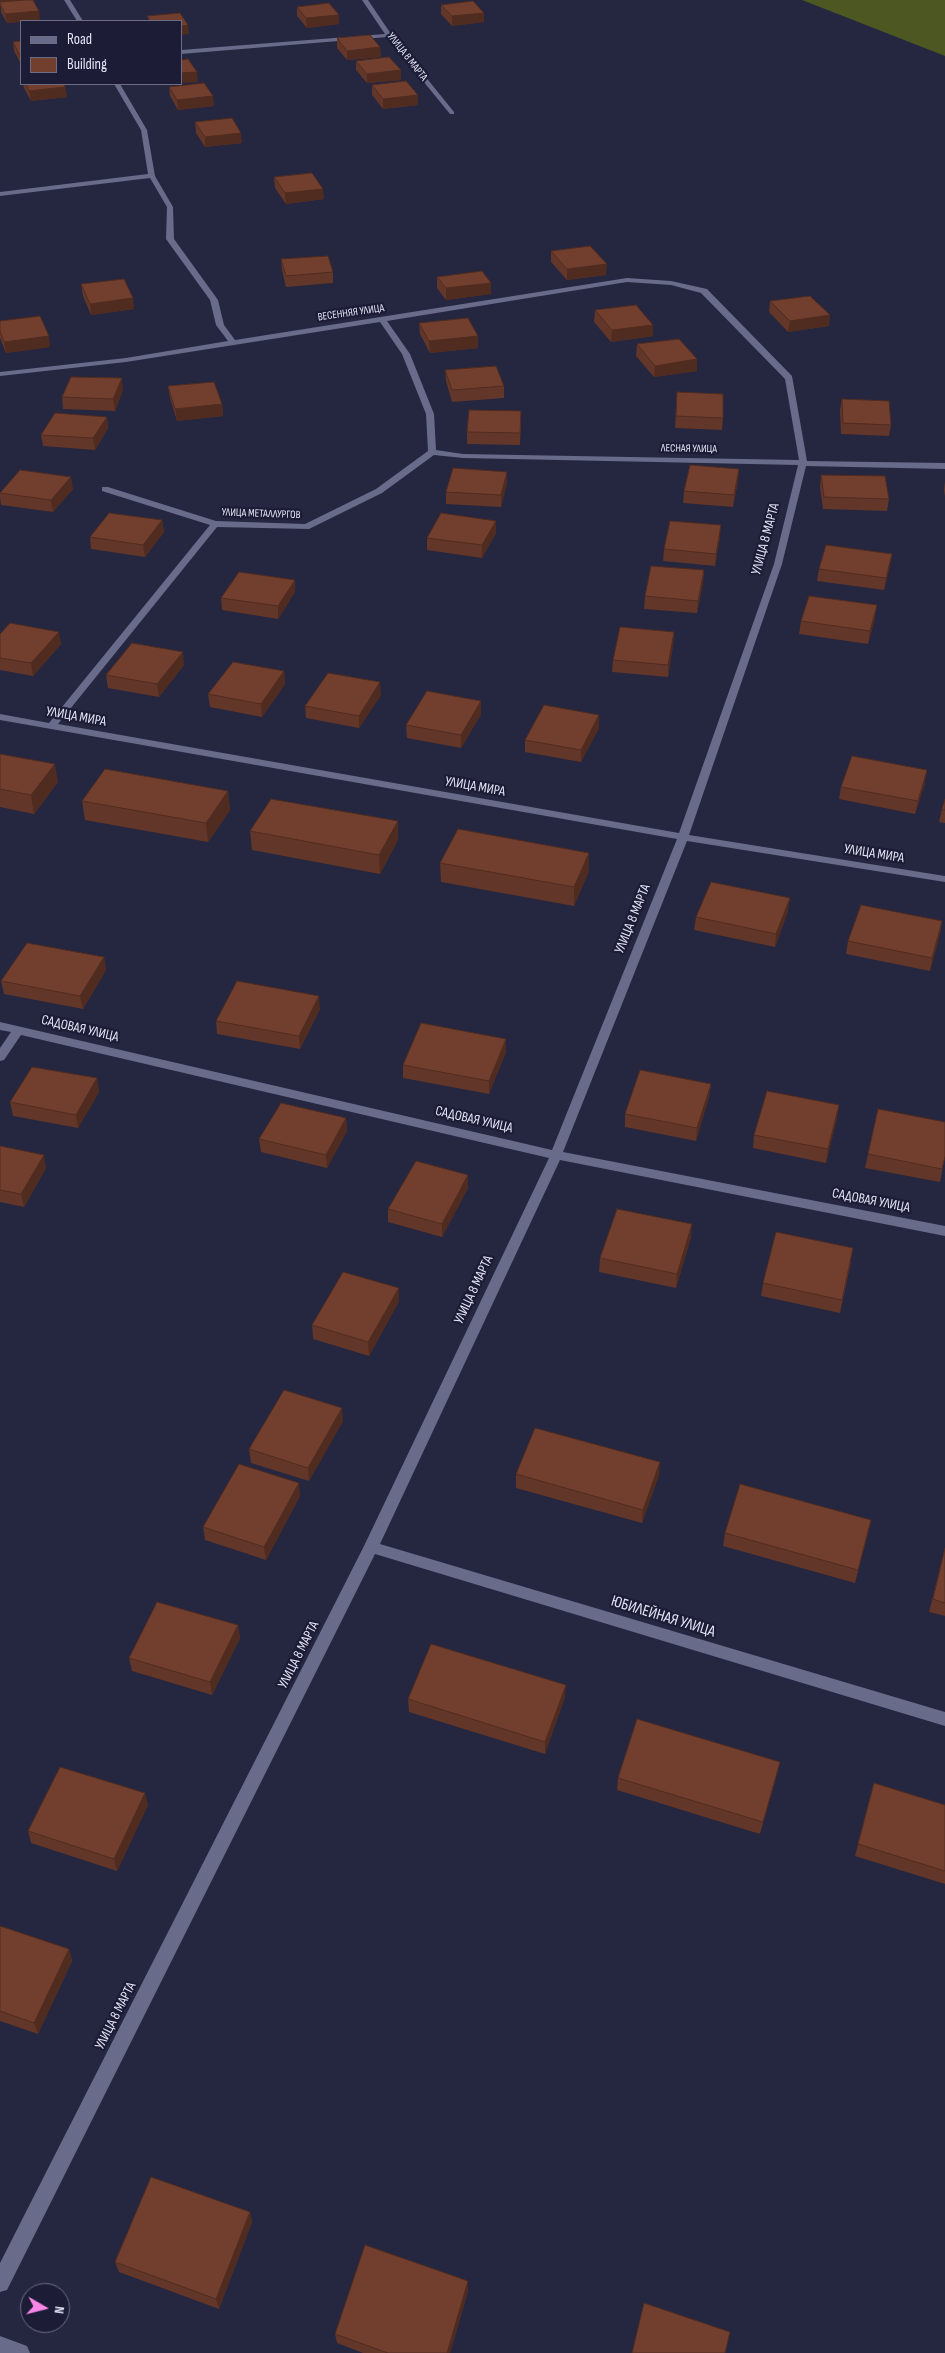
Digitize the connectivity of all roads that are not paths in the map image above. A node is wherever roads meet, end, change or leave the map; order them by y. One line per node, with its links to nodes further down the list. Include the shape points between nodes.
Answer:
1 (67, 0): 3 (street)
2 (365, 0): 4 (street, УЛИЦА 8 МАРТА)
3 (79, 20)
4 (389, 35): 5 (street); 7 (street, УЛИЦА 8 МАРТА)
5 (182, 52)
6 (118, 85): 8 (street, via 144,130)
7 (452, 113)
8 (152, 176): 9 (street); 12 (street, via 170,207 170,239 214,300 220,325)
9 (0, 194)
10 (704, 291): 11 (street, ВЕСЕННЯЯ УЛИЦА, via 671,283 627,280); 15 (street, УЛИЦА 8 МАРТА, via 789,378)
11 (383, 320): 12 (street, ВЕСЕННЯЯ УЛИЦА); 14 (street, via 406,354 430,414)
12 (232, 342): 13 (street, ВЕСЕННЯЯ УЛИЦА, via 126,360)
13 (0, 374)
14 (432, 452): 15 (street, ЛЕСНАЯ УЛИЦА, via 463,456); 18 (street, УЛИЦА МЕТАЛЛУРГОВ, via 379,491 306,527)
15 (803, 462): 16 (street, ЛЕСНАЯ УЛИЦА); 21 (street, УЛИЦА 8 МАРТА, via 778,564)
16 (945, 466)
17 (105, 489): 18 (street)
18 (215, 524): 20 (street, УЛИЦА МЕТАЛЛУРГОВ)
19 (0, 718): 20 (street, УЛИЦА МИРА)
20 (51, 726): 21 (street, УЛИЦА МИРА)
21 (683, 837): 22 (street, УЛИЦА МИРА); 26 (street, УЛИЦА 8 МАРТА)
22 (945, 879)
23 (0, 1026): 24 (street, САДОВАЯ УЛИЦА)
24 (18, 1030): 25 (street); 26 (street, САДОВАЯ УЛИЦА)
25 (0, 1057)
26 (556, 1155): 27 (street, САДОВАЯ УЛИЦА); 28 (street, УЛИЦА 8 МАРТА)
27 (945, 1231)
28 (371, 1547): 29 (street, ЮБИЛЕЙНАЯ УЛИЦА); 30 (street, УЛИЦА 8 МАРТА)
29 (945, 1719)
30 (0, 2283)
31 (0, 2346): 32 (street)
32 (20, 2353)

